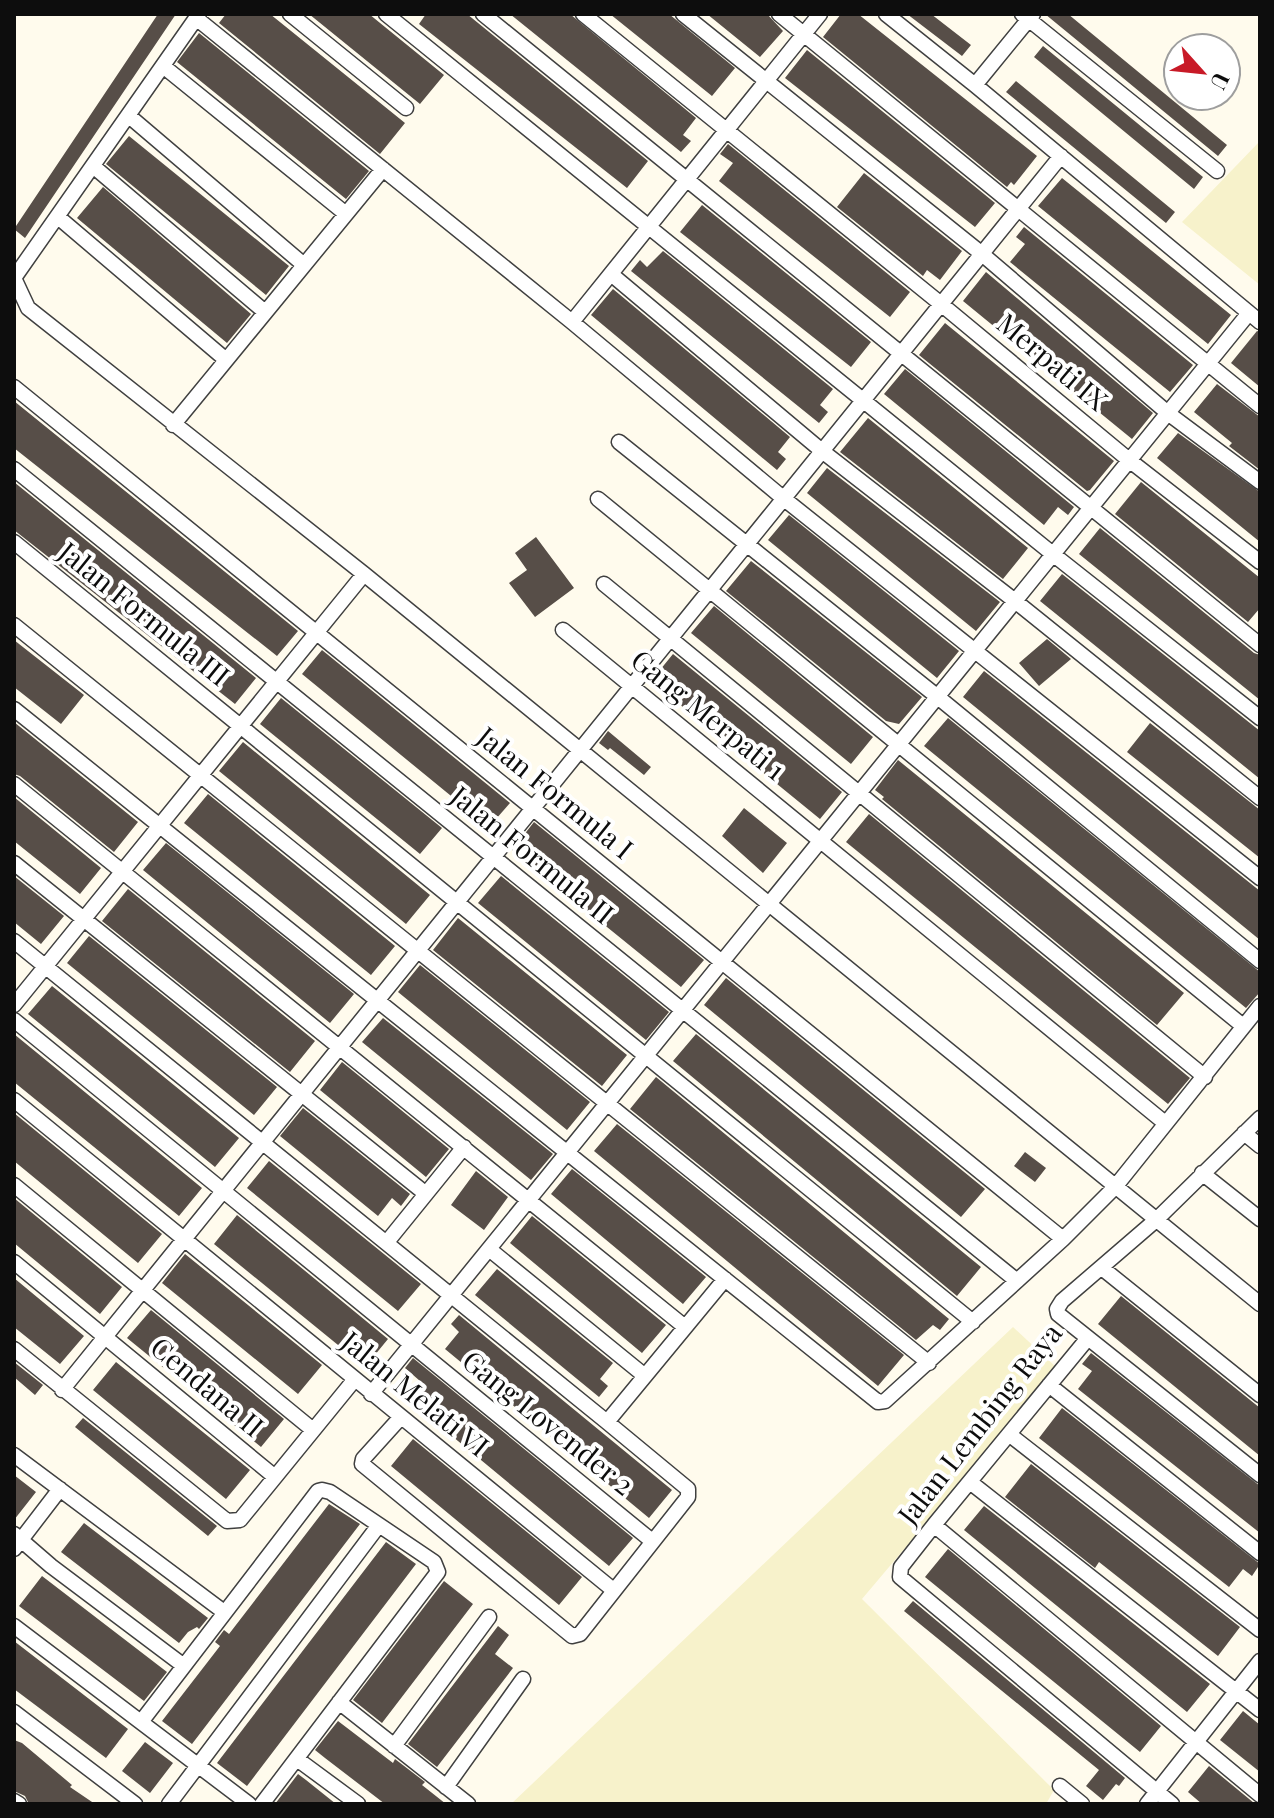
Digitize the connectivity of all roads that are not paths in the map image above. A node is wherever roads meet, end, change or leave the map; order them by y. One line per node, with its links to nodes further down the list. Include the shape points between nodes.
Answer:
1 (290, 14): 16 (street)
2 (386, 14): 11 (street)
3 (483, 14): 23 (street)
4 (583, 14): 18 (street, Merpati IX)
5 (683, 14): 14 (street)
6 (779, 14): 12 (street)
7 (820, 14): 12 (street)
8 (886, 14): 15 (street)
9 (198, 16): 13 (street); 21 (street)
10 (1028, 16): 15 (street); 22 (street)
11 (403, 19): 27 (street)
12 (804, 34): 14 (street); 24 (street)
13 (163, 66): 17 (street); 25 (street)
14 (767, 80): 18 (street); 28 (street)
15 (975, 85): 19 (street)
16 (406, 108)
17 (129, 116): 20 (street); 29 (street)
18 (726, 130): 23 (street); 32 (street, Merpati IX)
19 (1061, 156): 24 (street); 34 (street)
20 (93, 166): 26 (street); 33 (street)
21 (383, 169): 25 (street); 35 (street)
22 (1217, 171)
23 (687, 179): 27 (street); 36 (street)
24 (1018, 209): 28 (street); 38 (street)
25 (346, 214): 29 (street)
26 (58, 217): 31 (street); 37 (street)
27 (650, 225): 30 (street); 40 (street)
28 (982, 254): 32 (street); 42 (street)
29 (304, 265): 33 (street)
30 (611, 274): 35 (street); 45 (street)
31 (15, 281): 43 (street, via 28,308)
32 (941, 304): 36 (street); 46 (street, Merpati IX)
33 (265, 312): 37 (street)
34 (1255, 318): 38 (street)
35 (572, 322): 49 (street)
36 (902, 352): 40 (street); 51 (street)
37 (225, 359): 43 (street)
38 (1208, 365): 41 (street); 42 (street)
39 (14, 387): 62 (street, Jalan Formula I)
40 (863, 400): 45 (street); 54 (street)
41 (1260, 406)
42 (1169, 414): 46 (street); 48 (street)
43 (173, 425): 56 (street)
44 (619, 442): 53 (street)
45 (822, 451): 49 (street); 59 (street)
46 (1129, 460): 51 (street); 55 (street, Merpati IX)
47 (14, 469): 66 (street, Jalan Formula II)
48 (1260, 482)
49 (783, 498): 53 (street); 65 (street)
50 (598, 499): 58 (street)
51 (1090, 509): 54 (street); 64 (street)
52 (14, 542): 71 (street, Jalan Formula III)
53 (746, 545): 58 (street); 68 (street)
54 (1054, 555): 59 (street); 70 (street)
55 (1260, 562)
56 (364, 574): 62 (street); 73 (street)
57 (604, 584): 63 (street)
58 (709, 590): 63 (street); 72 (street)
59 (1015, 601): 65 (street); 77 (street)
60 (14, 625): 74 (street)
61 (563, 630): 67 (street, Gang Merpati 1)
62 (316, 633): 66 (street); 78 (street, Jalan Formula I)
63 (671, 638): 67 (street); 76 (street)
64 (1260, 645)
65 (976, 650): 68 (street); 84 (street)
66 (277, 681): 71 (street); 81 (street, Jalan Formula II)
67 (632, 686): 73 (street); 80 (street, Gang Merpati 1)
68 (939, 698): 72 (street); 90 (street)
69 (14, 709): 79 (street)
70 (1260, 718)
71 (240, 726): 74 (street); 85 (street, Jalan Formula III)
72 (898, 746): 76 (street); 98 (street)
73 (581, 750): 78 (street); 86 (street)
74 (201, 775): 79 (street); 89 (street)
75 (14, 784): 83 (street)
76 (859, 793): 80 (street); 101 (street)
77 (1260, 798)
78 (533, 808): 81 (street); 91 (street, Jalan Formula I)
79 (160, 825): 83 (street); 93 (street)
80 (821, 841): 86 (street); 106 (street, Gang Merpati 1)
81 (494, 857): 85 (street); 96 (street, Jalan Formula II)
82 (14, 863): 87 (street)
83 (122, 871): 87 (street); 99 (street)
84 (1260, 878)
85 (457, 903): 89 (street); 100 (street, Jalan Formula III)
86 (769, 904): 91 (street); 115 (street)
87 (84, 919): 92 (street); 102 (street)
88 (14, 941): 92 (street)
89 (418, 951): 93 (street); 104 (street)
90 (1260, 961)
91 (721, 963): 96 (street); 120 (street, Jalan Formula I)
92 (45, 966): 94 (street); 108 (street)
93 (378, 1000): 99 (street); 111 (street)
94 (14, 1005)
95 (1260, 1006): 98 (street)
96 (682, 1011): 100 (street); 127 (street, Jalan Formula II)
97 (14, 1020): 114 (street, Gang Lovender 2)
98 (1243, 1026): 101 (street)
99 (340, 1048): 102 (street); 110 (street)
100 (645, 1057): 104 (street); 131 (street, Jalan Formula III)
101 (1205, 1077): 106 (street)
102 (302, 1095): 108 (street); 116 (street)
103 (14, 1100): 121 (street, Jalan Melati VI)
104 (606, 1104): 111 (street); 137 (street)
105 (1260, 1118): 107 (street, Jalan Lembing Raya)
106 (1165, 1123): 115 (street)
107 (1244, 1133): 109 (street); 112 (street, Jalan Lembing Raya)
108 (263, 1143): 114 (street); 122 (street)
109 (1260, 1146)
110 (464, 1147): 116 (street); 117 (street)
111 (567, 1154): 117 (street); 126 (street)
112 (1202, 1173): 118 (street, Jalan Lembing Raya); 119 (street)
113 (14, 1185): 128 (street)
114 (224, 1191): 121 (street); 135 (street, Gang Lovender 2)
115 (1120, 1191): 118 (street); 120 (street)
116 (426, 1194): 122 (street)
117 (527, 1202): 123 (street); 132 (street)
118 (1150, 1215): 125 (street, Jalan Lembing Raya); 130 (street)
119 (1260, 1219)
120 (1063, 1239): 127 (street)
121 (185, 1240): 128 (street); 139 (street, Jalan Melati VI)
122 (387, 1242): 129 (street)
123 (489, 1249): 129 (street); 138 (street)
124 (14, 1262): 133 (street, Cendana II)
125 (1102, 1268): 134 (street, Jalan Lembing Raya, via 1057,1309); 143 (street)
126 (725, 1279): 132 (street); 137 (street, via 878,1402)
127 (1017, 1281): 131 (street)
128 (143, 1291): 133 (street); 146 (street)
129 (450, 1297): 135 (street); 145 (street)
130 (1260, 1304)
131 (973, 1322): 137 (street)
132 (685, 1327): 138 (street)
133 (106, 1337): 141 (street); 150 (street, Cendana II)
134 (1088, 1338): 140 (street, Jalan Lembing Raya); 149 (street)
135 (410, 1345): 142 (street); 156 (street, Gang Lovender 2)
136 (14, 1349): 141 (street)
137 (929, 1363)
138 (645, 1376): 145 (street)
139 (355, 1379): 142 (street, Jalan Melati VI); 146 (street)
140 (1049, 1385): 147 (street, Jalan Lembing Raya); 157 (street)
141 (62, 1390): 150 (street, via 227,1521 240,1520)
142 (371, 1394): 144 (street, Jalan Melati VI)
143 (1260, 1395)
144 (401, 1417): 158 (street, Jalan Melati VI); 158 (street, via 362,1464 547,1616 576,1637)
145 (607, 1422): 156 (street, via 688,1489 688,1497)
146 (313, 1430): 150 (street)
147 (1010, 1435): 151 (street, Jalan Lembing Raya); 162 (street)
148 (14, 1455): 152 (street)
149 (1260, 1475)
150 (275, 1477)
151 (970, 1482): 154 (street, Jalan Lembing Raya); 166 (street)
152 (60, 1489): 155 (street); 159 (street)
153 (379, 1525): 159 (street, via 330,1492 318,1491); 167 (street, via 434,1562 438,1572); 174 (street)
154 (934, 1525): 171 (street); 177 (street, Jalan Lembing Raya, via 901,1567 901,1580)
155 (16, 1541): 164 (street)
156 (652, 1541): 158 (street)
157 (1260, 1553)
158 (612, 1589)
159 (224, 1612): 164 (street)
160 (489, 1617): 172 (street)
161 (14, 1626): 170 (street)
162 (1260, 1630)
163 (1260, 1661): 166 (street)
164 (184, 1666): 170 (street)
165 (523, 1679): 176 (street)
166 (1236, 1691): 168 (street); 171 (street)
167 (339, 1702): 172 (street); 173 (street)
168 (1260, 1710)
169 (14, 1712): 179 (street)
170 (141, 1722): 174 (street)
171 (1195, 1742): 177 (street); 178 (street)
172 (394, 1746): 176 (street)
173 (297, 1759): 182 (street); 183 (street)
174 (198, 1765): 180 (street); 181 (street)
175 (1060, 1786): 185 (street)
176 (446, 1787): 184 (street)
177 (1157, 1792): 186 (street); 187 (street)
178 (1260, 1795)
179 (135, 1804)
180 (169, 1804)
181 (249, 1804)
182 (262, 1804)
183 (358, 1804)
184 (468, 1804)
185 (1082, 1804)
186 (1147, 1804)
187 (1172, 1804)

